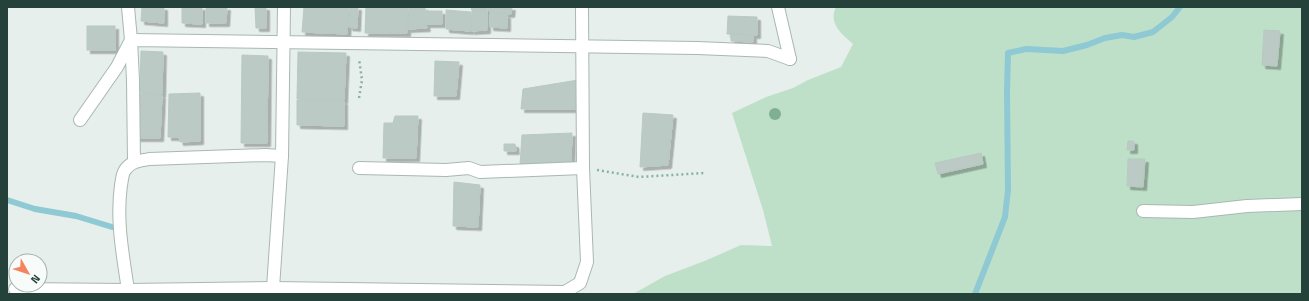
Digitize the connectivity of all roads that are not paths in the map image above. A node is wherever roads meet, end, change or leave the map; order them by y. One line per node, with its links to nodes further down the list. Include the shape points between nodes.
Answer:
1 (128, 7): 5 (street)
2 (284, 7): 6 (street)
3 (582, 7): 7 (street)
4 (778, 7): 7 (street, via 790,59 768,51)
5 (131, 40): 6 (street); 8 (street, via 117,67); 10 (street)
6 (283, 42): 7 (street); 9 (street)
7 (583, 46): 12 (street)
8 (80, 120)
9 (282, 156): 10 (street, via 156,159); 15 (street)
10 (134, 162): 17 (street, via 123,173 119,201 122,252)
11 (358, 168): 12 (street, via 468,168 480,172)
12 (583, 168): 15 (street, via 587,262 580,283 566,292)
13 (1302, 204): 14 (street, via 1247,206 1193,212)
14 (1143, 211)
15 (274, 288): 17 (street)
16 (48, 289): 17 (street)
17 (128, 290)

